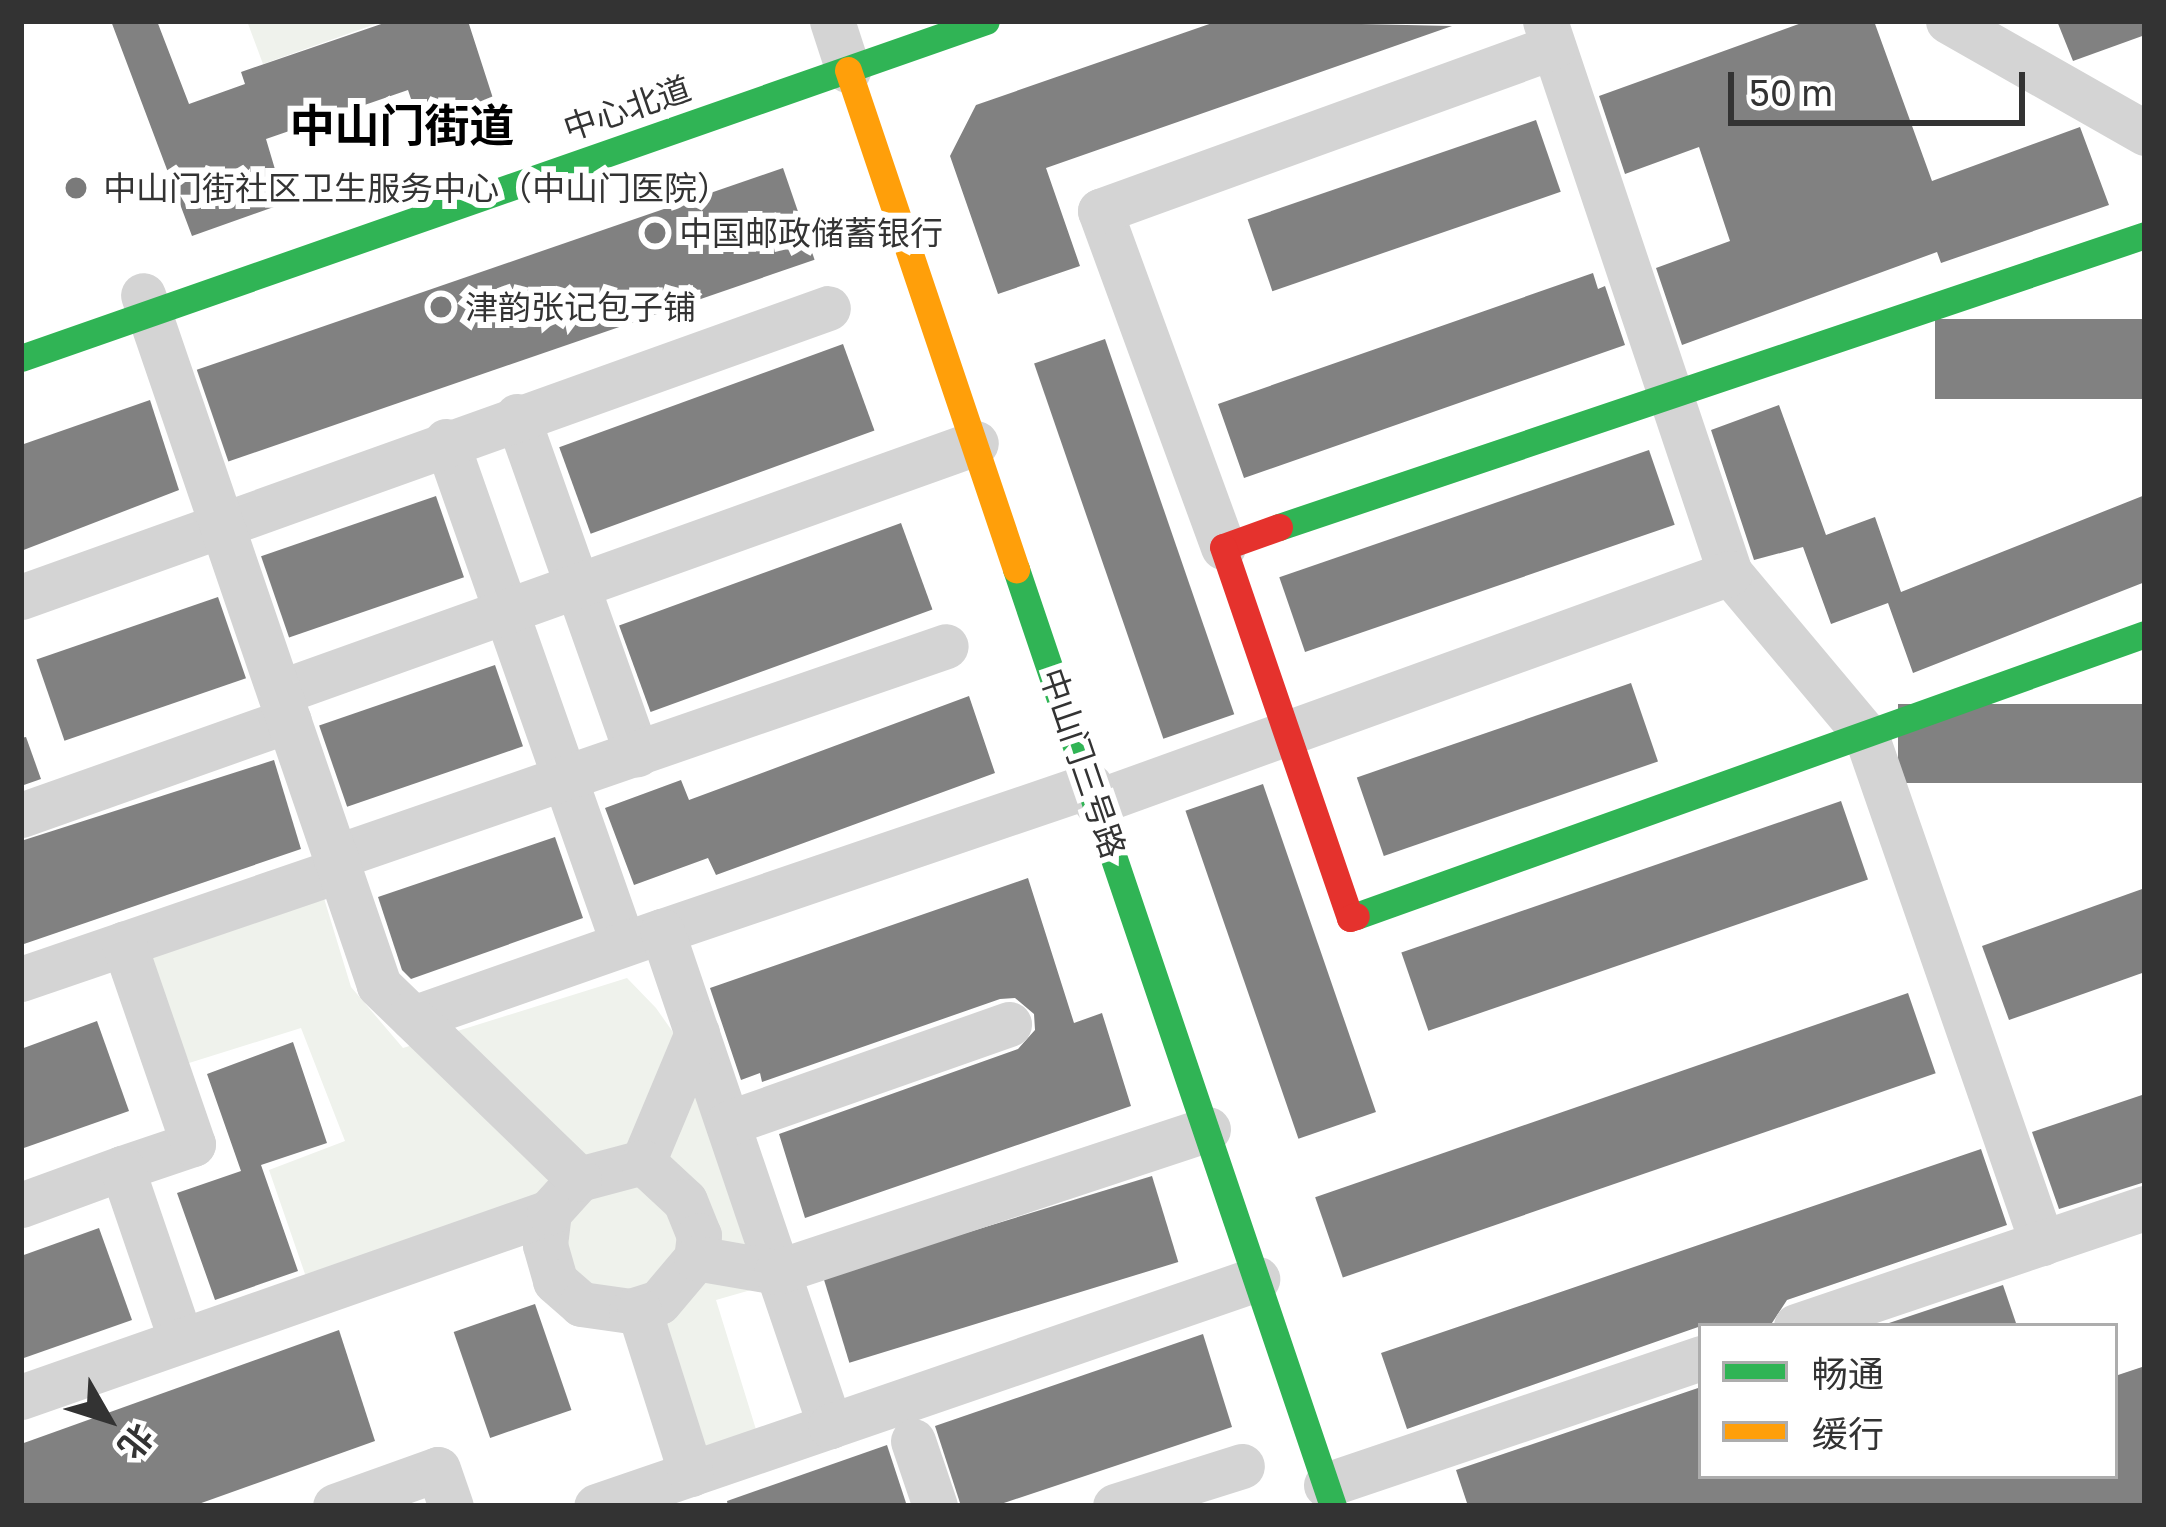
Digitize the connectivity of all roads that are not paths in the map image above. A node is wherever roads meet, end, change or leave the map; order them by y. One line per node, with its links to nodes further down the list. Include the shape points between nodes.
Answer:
1 (934, 21): 5 (street, 中心北道)
2 (986, 21): 5 (street, 中心北道)
3 (1948, 21): 6 (street)
4 (1549, 34): 12 (street); 17 (street, via 1100,211)
5 (841, 48): 8 (street, 中心北道); 15 (street, 中山门三号路)
6 (2145, 133)
7 (2145, 236): 12 (street)
8 (146, 303): 10 (street, 中心北道); 11 (street, 中心北道); 16 (street)
9 (828, 308): 13 (street)
10 (21, 340)
11 (21, 358)
12 (1667, 390): 17 (street); 18 (street)
13 (517, 416): 14 (street); 19 (street)
14 (446, 441): 16 (street); 21 (street)
15 (976, 443): 19 (street); 29 (street, 中山门三号路)
16 (223, 522): 20 (street); 24 (street)
17 (1223, 548): 26 (street)
18 (1730, 573): 25 (street); 26 (street)
19 (577, 585): 21 (street); 27 (street)
20 (21, 597)
21 (505, 610): 24 (street); 28 (street)
22 (2145, 634): 25 (street)
23 (946, 646): 27 (street)
24 (284, 706): 30 (street); 31 (street)
25 (1866, 736): 26 (street, via 1350,918); 46 (street)
26 (1290, 737): 29 (street)
27 (637, 754): 28 (street)
28 (565, 779): 31 (street); 32 (street)
29 (1093, 794): 32 (street); 39 (street, 中山门三号路)
30 (21, 815)
31 (337, 864): 33 (street); 35 (street, via 379,985)
32 (643, 937): 35 (street); 37 (street)
33 (124, 944): 34 (street); 41 (street, via 194,1144)
34 (21, 979)
35 (413, 1018): 42 (street)
36 (1010, 1024): 38 (street)
37 (697, 1033): 38 (street); 40 (street)
38 (728, 1123): 48 (street)
39 (1208, 1129): 48 (street); 49 (street, 中山门三号路)
40 (643, 1162): 42 (street); 47 (street, via 685,1201 699,1235)
41 (122, 1168): 43 (street); 52 (street)
42 (579, 1179): 45 (street)
43 (21, 1205)
44 (2145, 1208): 46 (street)
45 (549, 1212): 50 (street, via 545,1245 555,1281 581,1304); 52 (street)
46 (2042, 1243): 51 (street)
47 (696, 1258): 48 (street); 50 (street, via 659,1301)
48 (776, 1272): 55 (street)
49 (1257, 1279): 55 (street); 59 (street, 中山门三号路)
50 (639, 1310): 58 (street)
51 (1805, 1323)
52 (180, 1337): 54 (street)
53 (1698, 1359): 59 (street)
54 (21, 1397)
55 (830, 1426): 58 (street)
56 (913, 1441): 63 (street)
57 (1242, 1466): 64 (street)
58 (691, 1474): 62 (street)
59 (1330, 1495)
60 (335, 1506): 61 (street, via 438,1469)
61 (451, 1506)
62 (596, 1506)
63 (934, 1506)
64 (1115, 1506)

